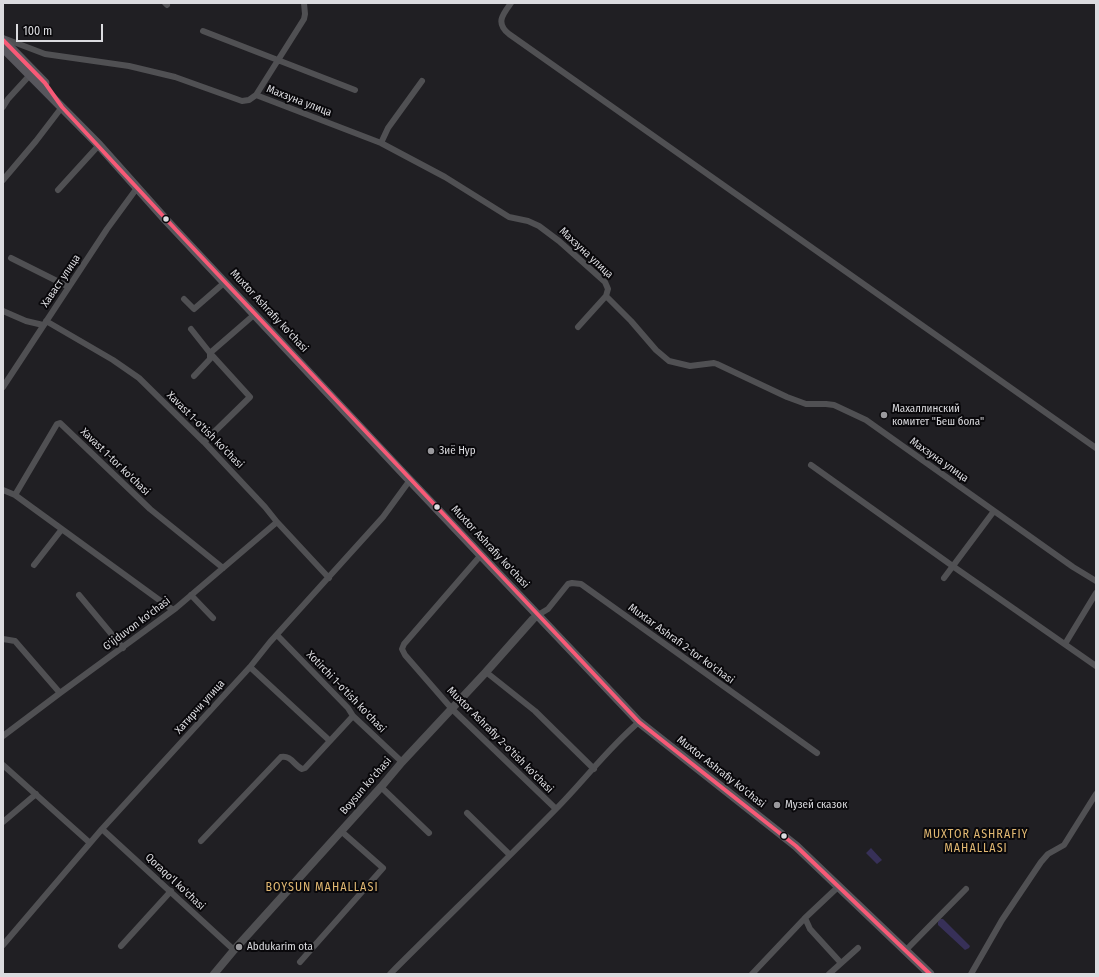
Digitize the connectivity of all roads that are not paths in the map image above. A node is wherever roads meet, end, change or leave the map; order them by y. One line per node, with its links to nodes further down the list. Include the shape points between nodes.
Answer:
1 (304, 3): 6 (street, via 304,19)
2 (511, 3): 32 (street, via 502,16 502,27 509,34)
3 (203, 31): 6 (street)
4 (3, 39): 10 (street, Махзуна улица, via 45,54 129,66 175,77 242,101); 12 (main road, Muxtor Ashrafiy ko'chasi, via 45,83)
5 (3, 48): 7 (main road, Muxtor Ashrafiy ko'chasi)
6 (278, 59): 9 (street); 10 (street)
7 (29, 76): 11 (street); 12 (main road, Muxtor Ashrafiy ko'chasi)
8 (422, 81): 13 (street)
9 (355, 90)
10 (256, 95): 13 (street, Махзуна улица)
11 (3, 107)
12 (62, 107): 14 (main road, Muxtor Ashrafiy ko'chasi); 15 (street)
13 (380, 143): 21 (street, Махзуна улица, via 445,177 509,217 528,221 547,231 605,282 608,289)
14 (99, 145): 16 (main road, Muxtor Ashrafiy ko'chasi); 17 (street)
15 (3, 180)
16 (137, 188): 19 (main road, Muxtor Ashrafiy ko'chasi); 20 (street, Хаваст улица)
17 (58, 190)
18 (11, 258): 20 (street)
19 (225, 282): 22 (street, via 194,309); 24 (main road, Muxtor Ashrafiy ko'chasi)
20 (69, 287): 25 (street, Хаваст улица)
21 (606, 296): 26 (street); 37 (street, Махзуна улица, via 669,361 690,366 714,363 787,397 806,404 826,404 840,408 866,420)
22 (184, 299)
23 (3, 311): 25 (street, Xavast 1-o'tish ko'chasi, via 26,321)
24 (255, 314): 28 (street); 34 (main road, Muxtor Ashrafiy ko'chasi)
25 (44, 323): 30 (street, Хаваст улица); 31 (street, Xavast 1-o'tish ko'chasi, via 133,372)
26 (578, 327)
27 (191, 329): 28 (street)
28 (210, 353): 29 (street, via 210,359); 31 (street, via 250,397)
29 (194, 376)
30 (3, 387)
31 (204, 442): 38 (street, Xavast 1-o'tish ko'chasi)
32 (1096, 448)
33 (811, 465): 42 (street)
34 (410, 480): 40 (main road, Muxtor Ashrafiy ko'chasi); 44 (street, Хатирчи улица, via 383,517)
35 (3, 490): 36 (street)
36 (15, 495): 39 (street); 43 (street, Xavast 1-tor ko'chasi, via 57,424 60,423 150,509)
37 (994, 511): 42 (street); 46 (street, Махзуна улица)
38 (277, 522): 43 (street, G'ijduvon ko'chasi); 44 (street, Xavast 1-o'tish ko'chasi)
39 (62, 529): 41 (street); 50 (street)
40 (481, 555): 51 (main road, Muxtor Ashrafiy ko'chasi); 61 (street, Muxtor Ashrafiy 2-o'tish ko'chasi, via 402,649)
41 (34, 565)
42 (954, 567): 45 (street); 55 (street)
43 (223, 568): 49 (street, G'ijduvon ko'chasi)
44 (329, 578): 53 (street, Хатирчи улица)
45 (944, 578)
46 (1096, 581)
47 (1096, 593): 55 (street)
48 (79, 595): 56 (street)
49 (191, 595): 50 (street, G'ijduvon ko'chasi); 52 (street)
50 (173, 610): 56 (street, G'ijduvon ko'chasi)
51 (538, 615): 59 (street, Boysun ko'chasi); 63 (main road, Muxtor Ashrafiy ko'chasi); 66 (street, Muxtar Ashrafi 2-tor ko'chasi, via 548,609 568,584 581,584)
52 (213, 618)
53 (277, 635): 58 (street, Хатирчи улица); 62 (street, Xotirchi 1-o'tish ko'chasi)
54 (3, 639): 60 (street, via 15,641)
55 (1065, 644): 57 (street)
56 (123, 648): 60 (street, G'ijduvon ko'chasi)
57 (1096, 666)
58 (250, 667): 65 (street); 76 (street, Хатирчи улица)
59 (486, 672): 61 (street, Boysun ko'chasi); 69 (street, via 535,711)
60 (60, 693): 64 (street, G'ijduvon ko'chasi)
61 (452, 709): 67 (street, Boysun ko'chasi); 73 (street, Muxtor Ashrafiy 2-o'tish ko'chasi)
62 (353, 716): 65 (street); 67 (street, Xotirchi 1-o'tish ko'chasi)
63 (638, 722): 69 (street, via 620,738); 82 (main road, Muxtor Ashrafiy ko'chasi, via 796,846)
64 (3, 736)
65 (330, 741): 79 (street, via 302,769 289,757 281,757)
66 (816, 753)
67 (402, 762): 70 (street, Boysun ko'chasi)
68 (3, 765): 71 (street)
69 (594, 769): 73 (street)
70 (381, 787): 77 (street, Boysun ko'chasi); 78 (street)
71 (36, 794): 75 (street); 80 (street)
72 (1096, 794): 98 (street, via 1064,845 1048,854 1041,862 1002,920)
73 (556, 809): 81 (street)
74 (467, 813): 81 (street)
75 (3, 822)
76 (102, 828): 80 (street, Хатирчи улица); 84 (street, Qoraqo'l ko'chasi)
77 (341, 831): 89 (street, Boysun ko'chasi); 91 (street, via 383,868)
78 (429, 833)
79 (201, 841)
80 (90, 843): 86 (street, Хатирчи улица)
81 (510, 855): 94 (street)
82 (839, 886): 85 (street); 90 (main road, Muxtor Ashrafiy ko'chasi)
83 (966, 889): 90 (street)
84 (171, 891): 87 (street); 89 (street, Qoraqo'l ko'chasi)
85 (805, 918): 92 (street, via 810,929); 95 (street)
86 (3, 945)
87 (121, 946)
88 (858, 948): 92 (street)
89 (234, 950): 93 (street, Boysun ko'chasi)
90 (905, 951): 97 (main road, Muxtor Ashrafiy ko'chasi)
91 (300, 962)
92 (841, 963): 96 (street)
93 (214, 974)
94 (390, 974)
95 (752, 974)
96 (829, 974)
97 (930, 974)
98 (971, 974)

